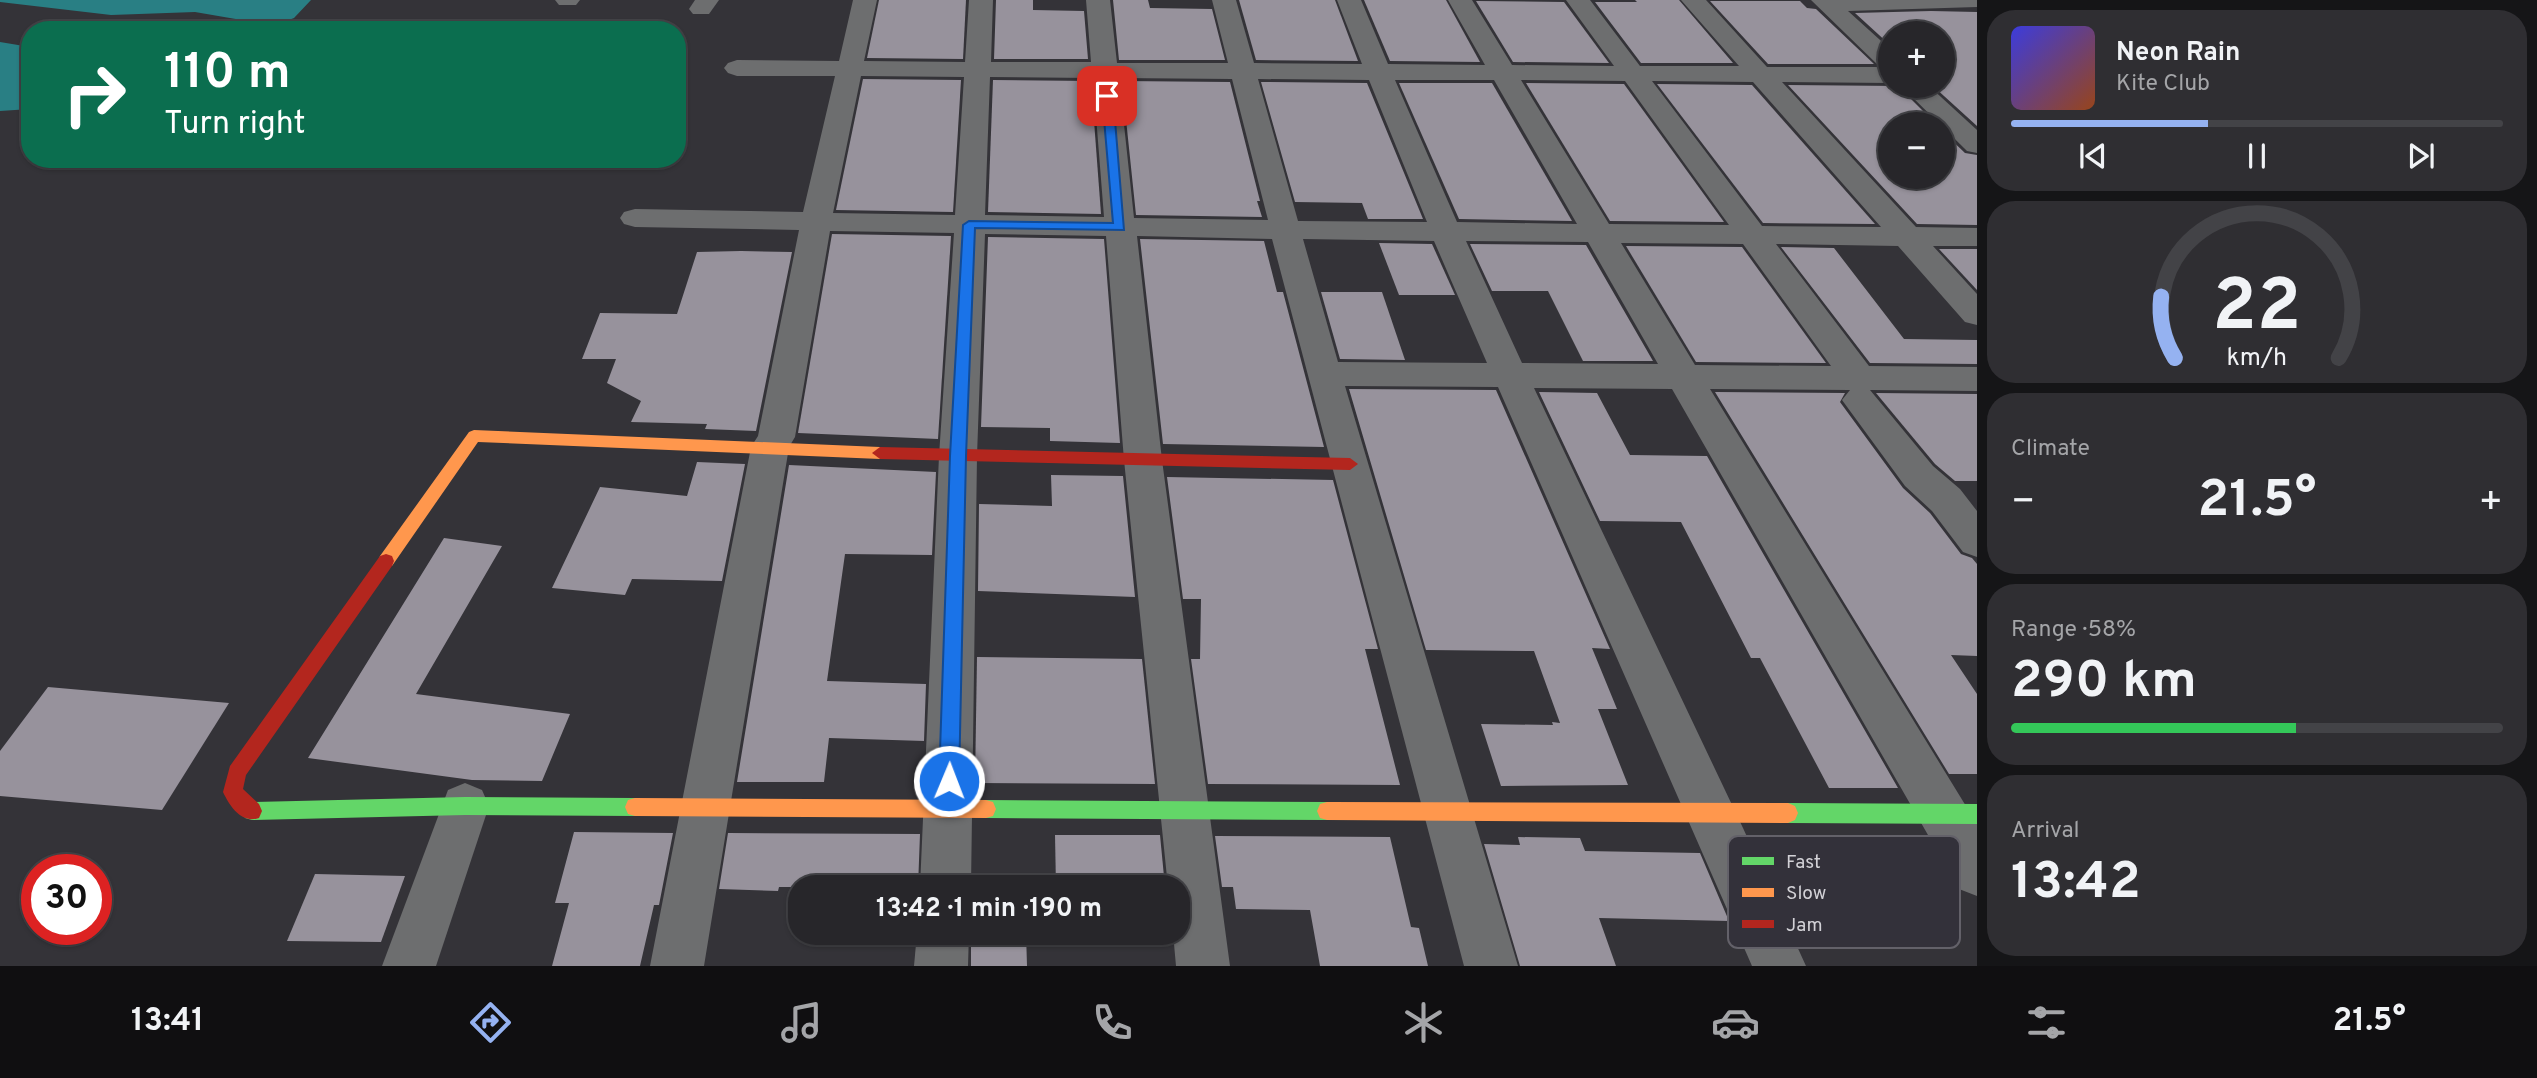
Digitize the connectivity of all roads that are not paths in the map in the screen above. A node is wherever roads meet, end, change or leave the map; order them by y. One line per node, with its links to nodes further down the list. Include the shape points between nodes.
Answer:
1 (865, 0): 13 (street)
2 (981, 0): 14 (street)
3 (1098, 0): 15 (street)
4 (1224, 0): 16 (street)
5 (1349, 0): 17 (street)
6 (1460, 0): 18 (street)
7 (1578, 0): 19 (street)
8 (1693, 0): 20 (street)
9 (1977, 0): 10 (street)
10 (1825, 2): 11 (street)
11 (1878, 52)
12 (737, 68): 13 (street)
13 (849, 68): 14 (street); 25 (street)
14 (977, 68): 15 (street); 26 (street)
15 (1105, 69): 16 (street); 27 (street)
16 (1241, 70): 17 (street); 28 (street)
17 (1377, 71): 18 (street); 29 (street)
18 (1503, 72): 19 (street); 30 (street)
19 (1630, 72): 20 (street); 31 (street)
20 (1758, 74): 21 (street); 32 (street)
21 (1878, 75)
22 (1927, 98): 23 (street)
23 (1977, 145)
24 (635, 218): 25 (street)
25 (816, 222): 26 (street); 40 (street, via 776,437)
26 (969, 225): 27 (street); 41 (street)
27 (1119, 227): 28 (street); 42 (street)
28 (1285, 230): 29 (street); 35 (street)
29 (1446, 232): 30 (street); 36 (street)
30 (1599, 234): 31 (street); 37 (street)
31 (1751, 235): 32 (street); 39 (street)
32 (1906, 237): 33 (street); 34 (street)
33 (1977, 237)
34 (1977, 314)
35 (1324, 374): 36 (street); 43 (street)
36 (1510, 376): 37 (street); 51 (street)
37 (1684, 377): 39 (street); 52 (street)
38 (1977, 380): 39 (street)
39 (1859, 389): 44 (street, via 1919,475)
40 (770, 447): 41 (street); 46 (street, via 474,436 237,772 233,792 249,811); 47 (street)
41 (958, 456): 42 (street); 48 (street)
42 (1143, 460): 43 (street); 49 (street)
43 (1350, 464): 50 (street)
44 (1961, 500): 45 (street)
45 (1977, 541)
46 (465, 806): 47 (street); 58 (street)
47 (707, 807): 48 (street); 59 (street)
48 (948, 808): 49 (street); 55 (street)
49 (1185, 809): 50 (street); 61 (street)
50 (1449, 811): 51 (street); 62 (street)
51 (1713, 813): 52 (street); 53 (street)
52 (1960, 814): 54 (street)
53 (1728, 848)
54 (1977, 871)
55 (945, 875)
56 (942, 945): 60 (street)
57 (1771, 948): 63 (street)
58 (409, 966)
59 (677, 966)
60 (941, 966)
61 (1203, 966)
62 (1490, 966)
63 (1779, 966)

